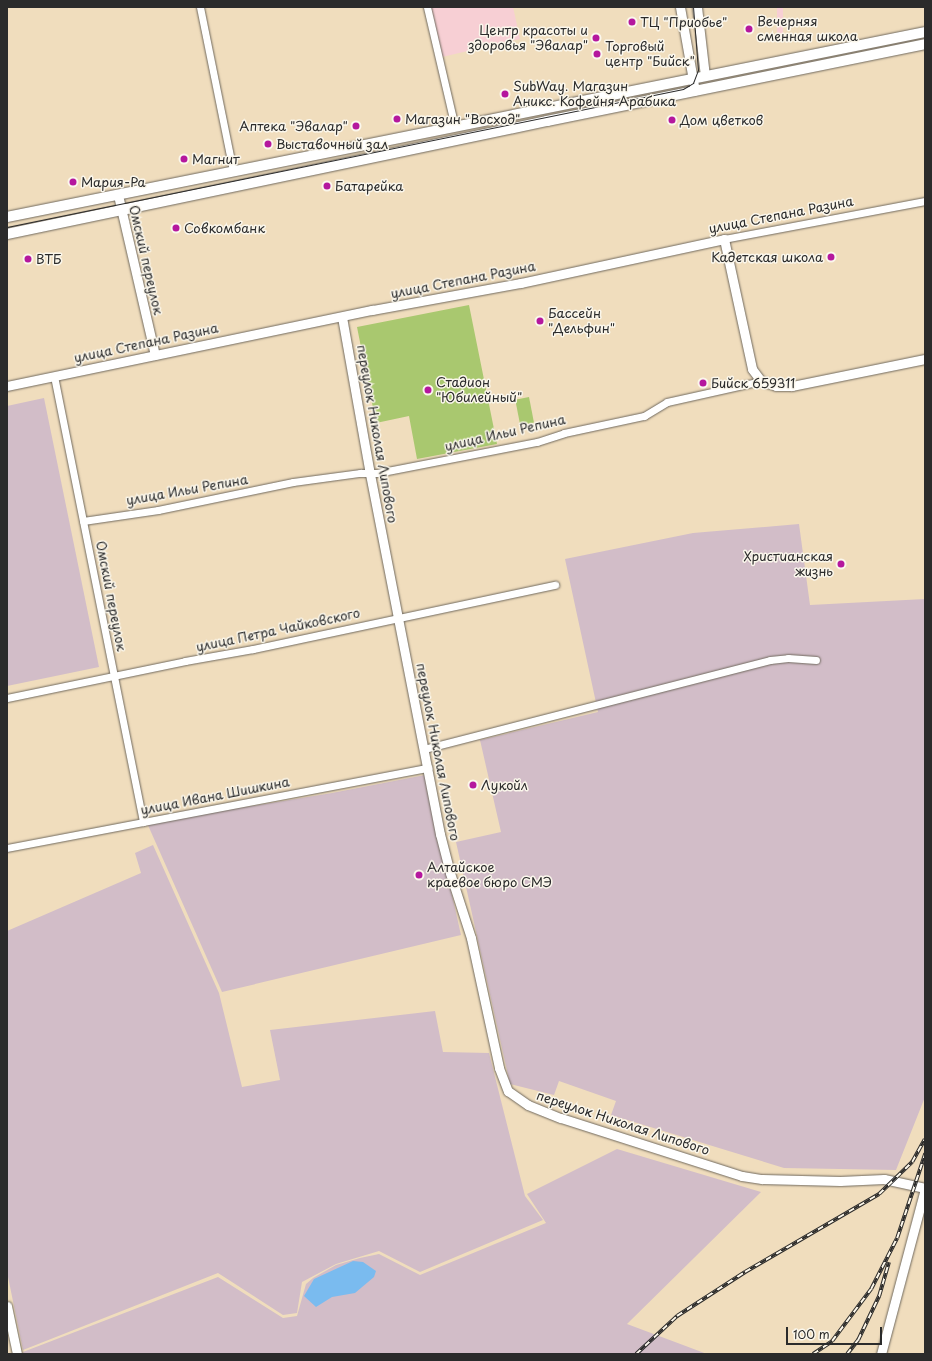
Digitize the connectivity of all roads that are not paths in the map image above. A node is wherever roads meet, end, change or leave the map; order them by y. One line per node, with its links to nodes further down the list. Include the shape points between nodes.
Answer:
1 (200, 7): 14 (street)
2 (427, 7): 13 (street)
3 (680, 7): 11 (street)
4 (697, 7): 10 (street)
5 (925, 32): 6 (main road); 8 (main road)
6 (925, 37)
7 (925, 44): 9 (main road)
8 (794, 58): 9 (main road); 10 (main road)
9 (796, 71): 12 (main road)
10 (705, 76): 11 (main road)
11 (692, 79): 12 (street); 13 (main road)
12 (695, 91): 15 (main road)
13 (455, 126): 14 (main road)
14 (233, 171): 15 (main road); 16 (main road)
15 (238, 186): 18 (main road)
16 (118, 195): 18 (street, Омский переулок); 19 (main road)
17 (925, 201): 21 (street, улица Степана Разина)
18 (122, 210): 20 (main road); 23 (street, Омский переулок)
19 (7, 217)
20 (7, 234)
21 (724, 239): 22 (street, улица Степана Разина, via 521,283); 26 (street, via 752,369)
22 (342, 317): 23 (street, улица Степана Разина); 28 (street, переулок Николая Липового)
23 (155, 355): 25 (street, улица Степана Разина)
24 (925, 359): 26 (street, улица Ильи Репина, via 792,386 776,386)
25 (54, 376): 27 (street, улица Степана Разина); 29 (street, Омский переулок)
26 (761, 381): 28 (street, улица Ильи Репина, via 667,402 644,416 564,433 536,442)
27 (7, 386)
28 (370, 474): 29 (street, улица Ильи Репина, via 293,482 165,508); 31 (street, переулок Николая Липового)
29 (83, 521): 33 (street, Омский переулок)
30 (555, 585): 31 (street, улица Петра Чайковского)
31 (398, 617): 33 (street, улица Петра Чайковского, via 253,649); 35 (street, переулок Николая Липового)
32 (816, 660): 35 (street, via 770,660)
33 (114, 675): 34 (street, улица Петра Чайковского); 37 (street, Омский переулок)
34 (7, 698)
35 (424, 749): 36 (street, переулок Николая Липового)
36 (428, 768): 37 (street, улица Ивана Шишкина); 39 (street, переулок Николая Липового, via 450,873 471,938 499,1068 505,1087 511,1094 528,1105 561,1118 742,1176 840,1181 884,1179)
37 (143, 822): 38 (street, улица Ивана Шишкина)
38 (7, 848)
39 (925, 1188): 41 (street)
40 (7, 1306): 42 (street)
41 (883, 1345): 43 (street); 44 (street)
42 (17, 1354)
43 (881, 1354)
44 (887, 1354)

